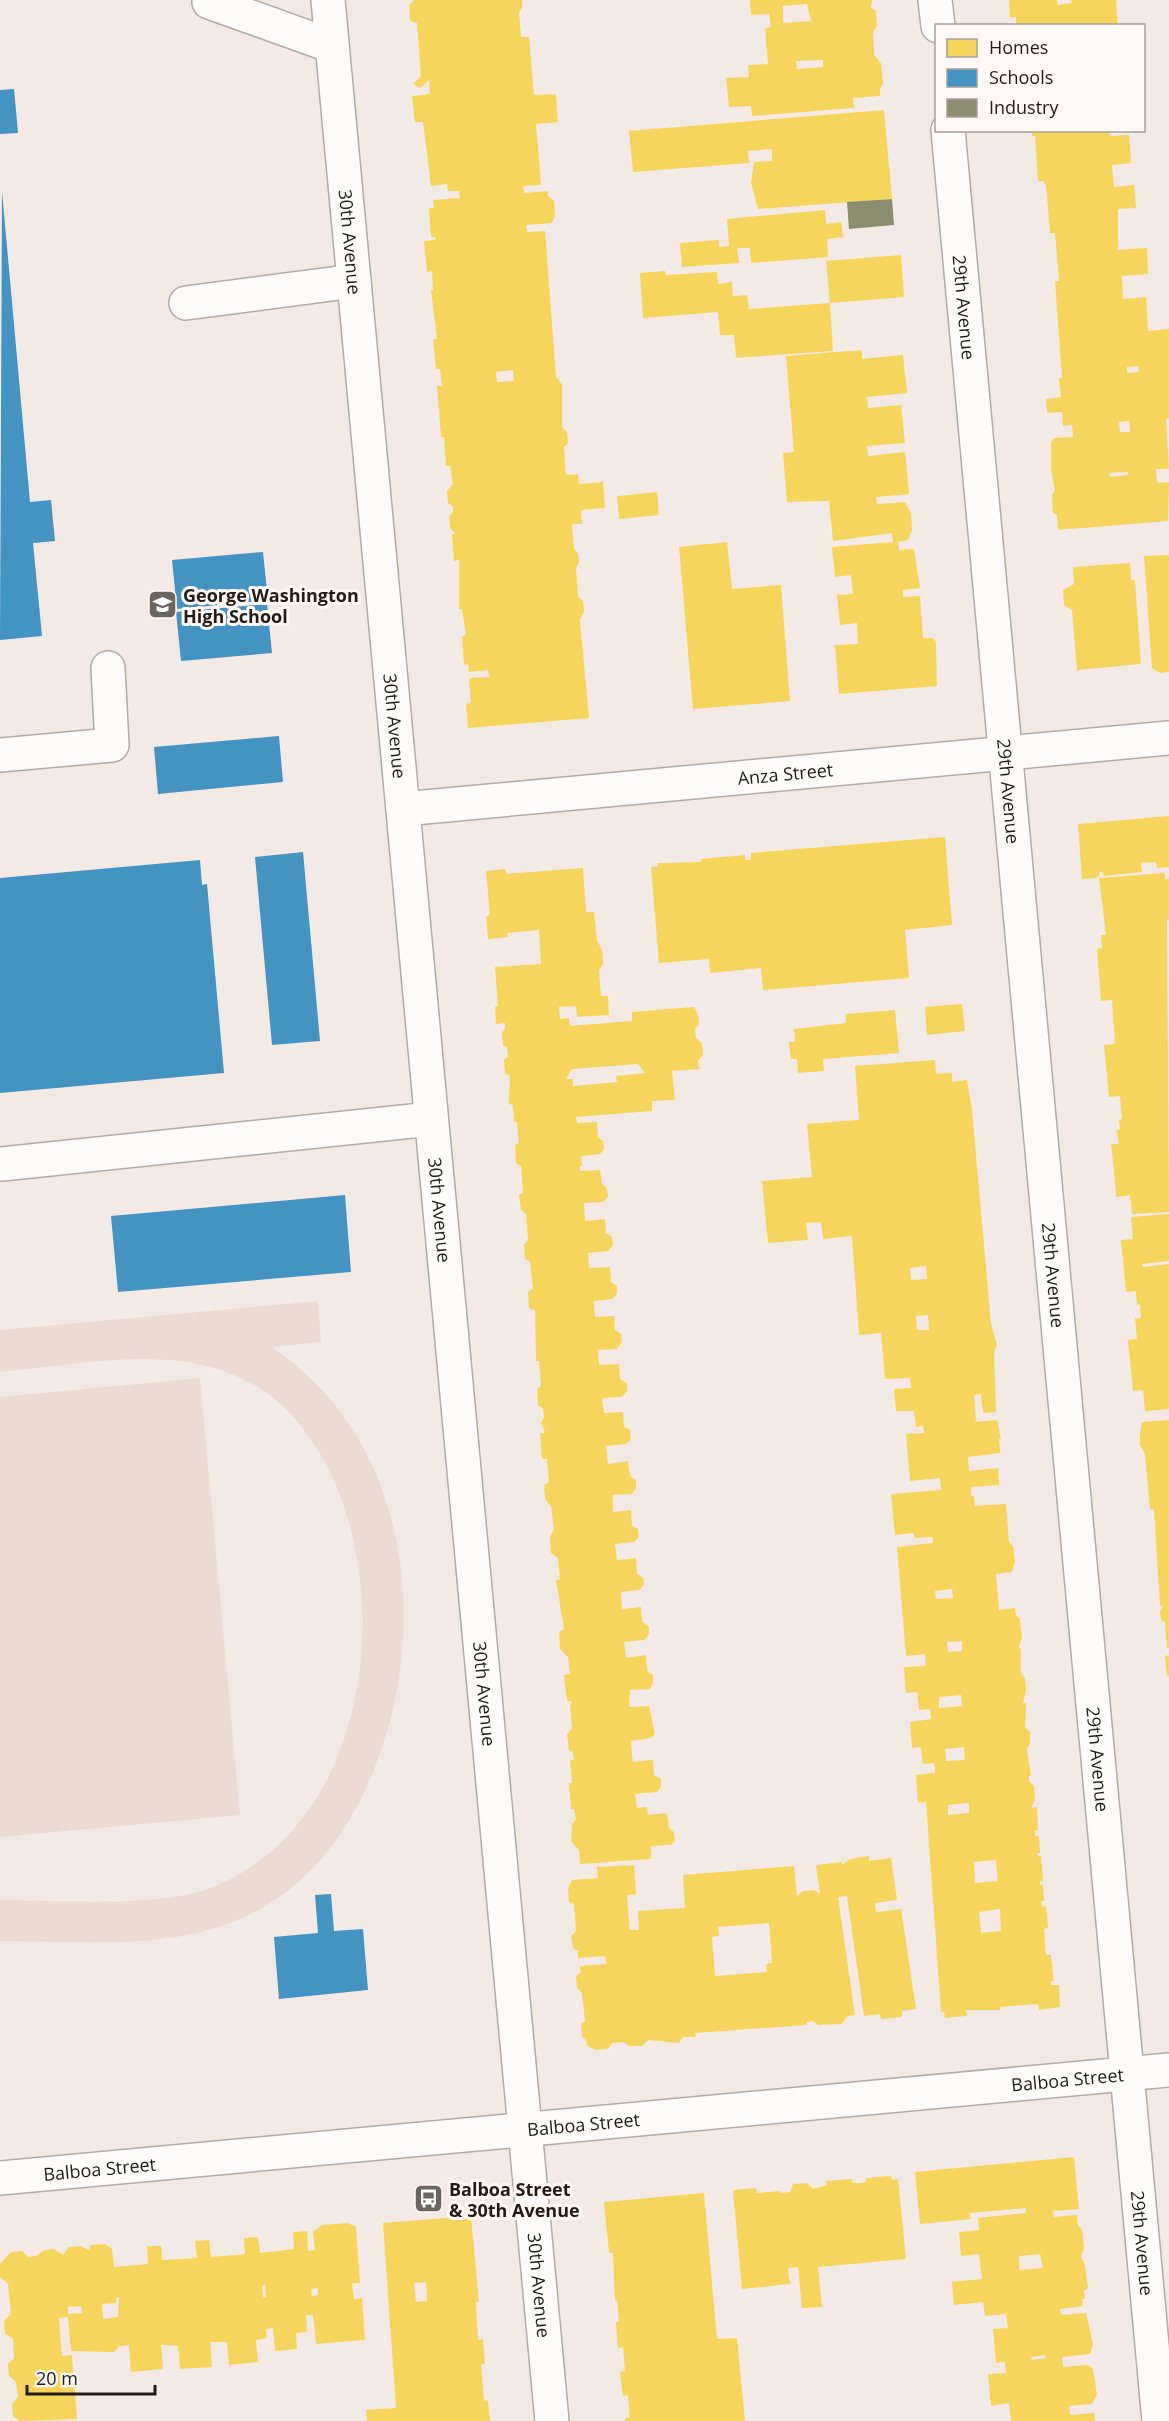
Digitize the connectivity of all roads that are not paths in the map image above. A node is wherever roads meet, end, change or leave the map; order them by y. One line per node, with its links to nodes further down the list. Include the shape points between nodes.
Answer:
1 (328, 0): 5 (street, 30th Avenue)
2 (935, 0): 4 (street)
3 (209, 2): 5 (street)
4 (938, 24)
5 (332, 46): 7 (street, 30th Avenue)
6 (948, 132): 11 (street, 29th Avenue)
7 (354, 281): 8 (street); 13 (street, 30th Avenue)
8 (186, 303)
9 (108, 668): 12 (street, via 112,745)
10 (1169, 738): 11 (street, Anza Street)
11 (1005, 753): 13 (street, Anza Street); 17 (street, 29th Avenue)
12 (0, 755)
13 (403, 809): 14 (street, 30th Avenue)
14 (431, 1119): 15 (street); 18 (street, 30th Avenue)
15 (2, 1164)
16 (1169, 2070): 17 (street, Balboa Street)
17 (1127, 2074): 18 (street, Balboa Street); 21 (street, 29th Avenue)
18 (525, 2130): 19 (street, Balboa Street); 20 (street, 30th Avenue)
19 (0, 2178)
20 (552, 2421)
21 (1159, 2421)

